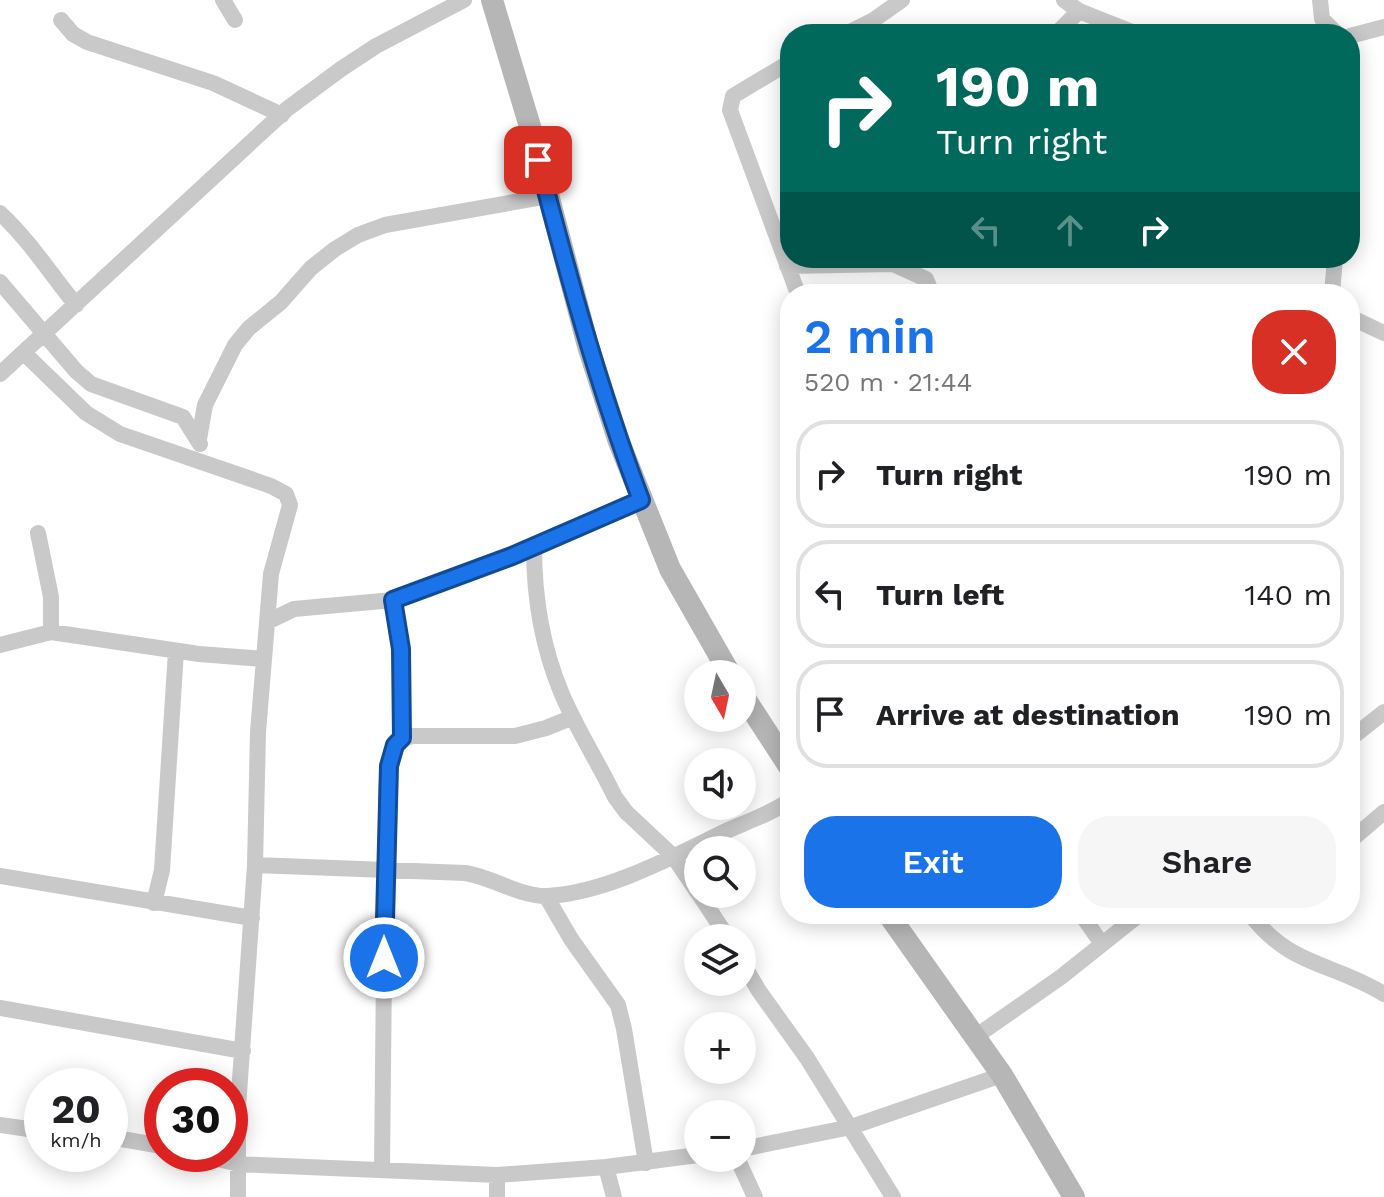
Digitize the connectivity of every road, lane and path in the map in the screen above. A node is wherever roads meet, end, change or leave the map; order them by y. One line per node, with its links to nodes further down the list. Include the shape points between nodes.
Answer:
1 (223, 0): 9 (street)
2 (464, 0): 17 (street, via 376,46)
3 (492, 0): 18 (street)
4 (902, 0): 10 (street)
5 (1064, 0): 7 (street)
6 (1320, 0): 13 (street)
7 (1079, 11): 11 (street); 12 (street)
8 (61, 20): 17 (street, via 87,42 213,83)
9 (235, 20)
10 (866, 24)
11 (1066, 24)
12 (1112, 24)
13 (1327, 24)
14 (1384, 27): 15 (street)
15 (1360, 33)
16 (780, 68): 20 (street, via 730,102)
17 (282, 115): 24 (street)
18 (548, 196): 30 (street, via 385,225 346,242 249,328); 34 (street, via 588,346)
19 (0, 213): 24 (street, via 26,237)
20 (780, 247)
21 (908, 268): 23 (street)
22 (0, 282): 27 (street)
23 (928, 284)
24 (76, 305): 27 (street)
25 (1360, 322): 26 (street)
26 (1384, 333)
27 (45, 334): 28 (street); 31 (street, via 91,384)
28 (25, 354): 29 (street); 33 (street, via 99,423)
29 (0, 374)
30 (205, 405): 31 (street); 32 (street)
31 (183, 417): 32 (street)
32 (199, 439): 33 (street)
33 (207, 465): 39 (street, via 286,494 290,505)
34 (641, 500): 36 (street); 47 (street, via 670,569)
35 (38, 533): 43 (street, via 51,597)
36 (534, 547): 37 (street); 38 (street)
37 (512, 556): 38 (street); 40 (street)
38 (534, 587): 50 (street, via 551,666)
39 (269, 598): 41 (street); 42 (street)
40 (393, 600): 41 (street); 52 (street, via 401,649)
41 (294, 609): 42 (street)
42 (267, 622): 46 (street)
43 (51, 632): 44 (street); 45 (street)
44 (0, 645)
45 (176, 651): 46 (street); 63 (street, via 162,870)
46 (264, 659): 58 (street)
47 (722, 660)
48 (1384, 712): 51 (street)
49 (756, 716): 53 (street)
50 (573, 717): 52 (street, via 515,736); 57 (street, via 615,797)
51 (1360, 731)
52 (402, 738): 59 (street, via 389,766)
53 (780, 753)
54 (780, 805): 57 (street)
55 (1384, 812): 56 (street)
56 (1360, 832)
57 (673, 856): 60 (street); 62 (street, via 615,880)
58 (255, 865): 59 (street); 64 (street)
59 (385, 870): 62 (street, via 484,876); 85 (street)
60 (684, 872)
61 (0, 876): 63 (street)
62 (546, 896): 82 (street, via 618,1005)
63 (154, 903): 64 (street)
64 (252, 918): 74 (street)
65 (895, 924): 73 (street)
66 (1088, 924): 69 (street)
67 (1127, 924): 69 (street)
68 (1261, 924): 71 (street, via 1292,954)
69 (1102, 944): 73 (street)
70 (756, 983): 78 (street)
71 (1384, 994)
72 (0, 1008): 74 (street)
73 (975, 1037): 76 (street)
74 (243, 1051): 75 (street)
75 (242, 1068)
76 (1002, 1075): 78 (street); 94 (street)
77 (0, 1125): 79 (street)
78 (851, 1127): 80 (street); 93 (street)
79 (24, 1128)
80 (756, 1146)
81 (684, 1157): 82 (street)
82 (646, 1163): 84 (street)
83 (248, 1164): 85 (street)
84 (606, 1167): 88 (street); 91 (street)
85 (382, 1168): 88 (street)
86 (239, 1172): 89 (street)
87 (743, 1172): 92 (street)
88 (497, 1175): 90 (street)
89 (238, 1197)
90 (497, 1197)
91 (614, 1197)
92 (755, 1197)
93 (893, 1197)
94 (1074, 1197)

